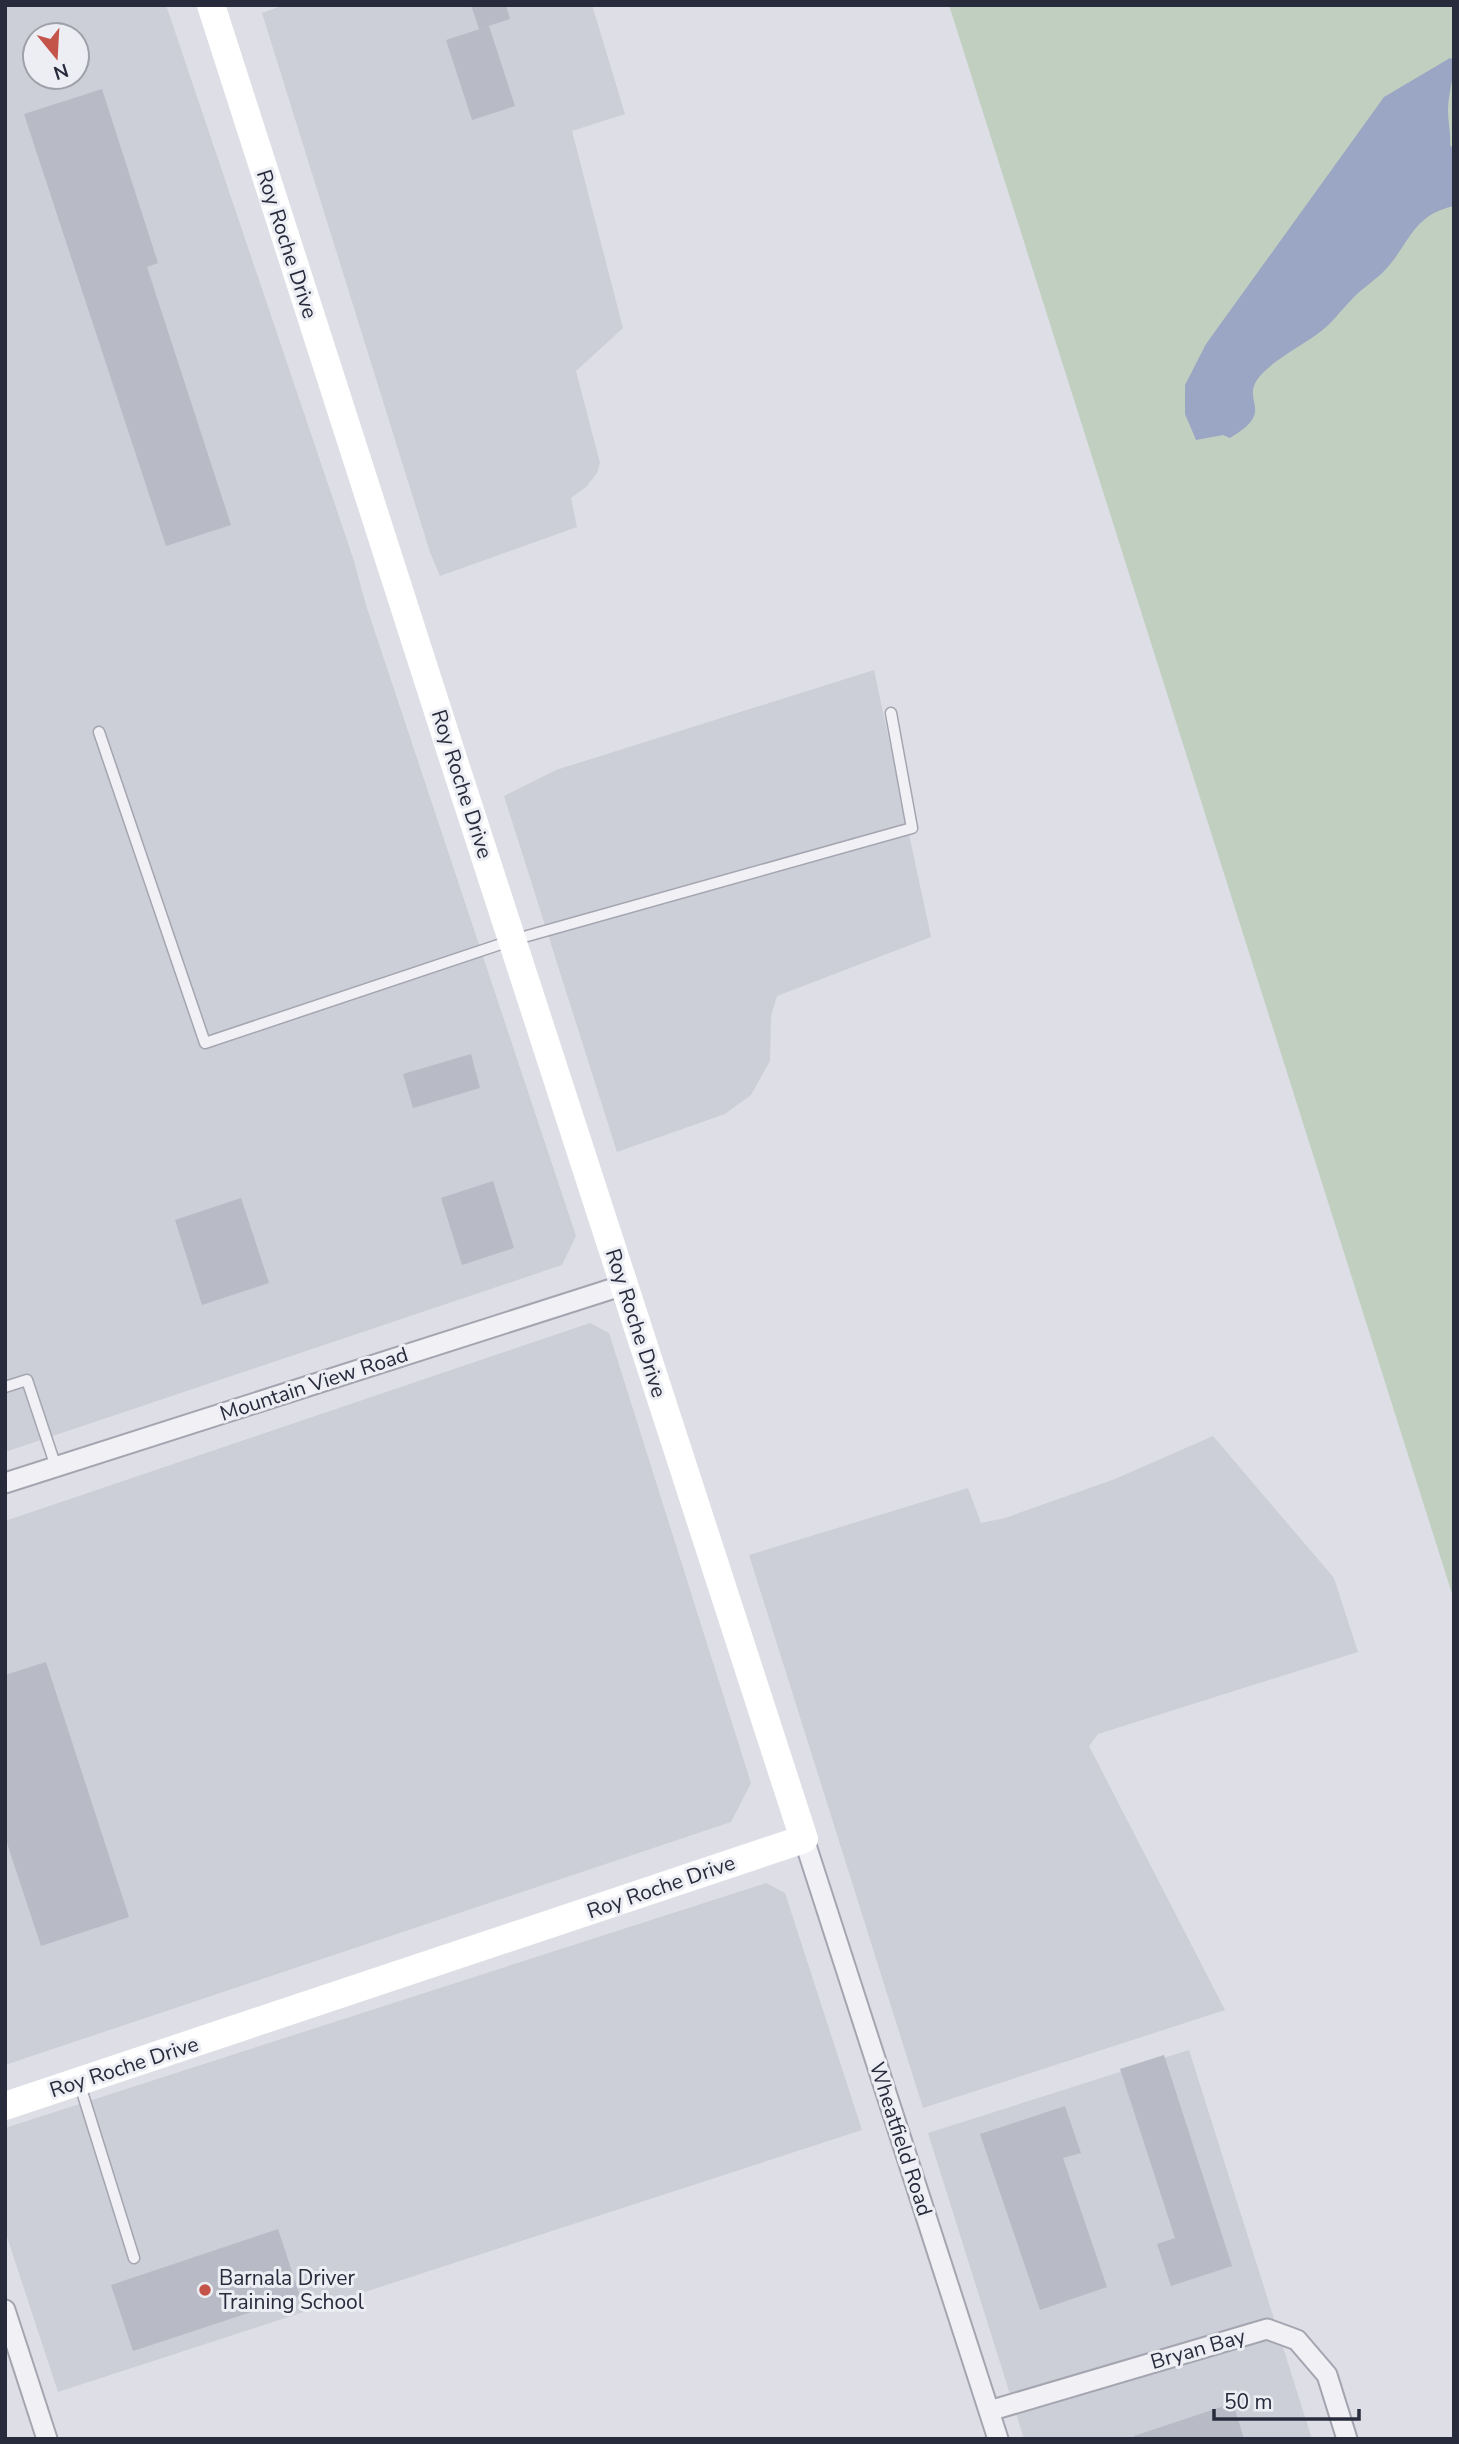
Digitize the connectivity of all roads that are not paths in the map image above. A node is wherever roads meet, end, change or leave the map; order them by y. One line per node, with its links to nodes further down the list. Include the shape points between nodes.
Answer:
1 (211, 5): 4 (street, Roy Roche Drive)
2 (891, 713): 4 (lane, via 912,828)
3 (99, 732): 4 (lane, via 205,1043)
4 (513, 940): 5 (street, Roy Roche Drive)
5 (624, 1285): 7 (street, Mountain View Road); 9 (street, Roy Roche Drive)
6 (5, 1387): 7 (lane, via 27,1380)
7 (56, 1467): 8 (street, Mountain View Road)
8 (5, 1483)
9 (804, 1839): 10 (street, Roy Roche Drive); 14 (street, Wheatfield Road)
10 (79, 2082): 11 (street, Roy Roche Drive); 12 (lane)
11 (5, 2106)
12 (134, 2258)
13 (5, 2310): 15 (street)
14 (989, 2411): 16 (street, Wheatfield Road); 17 (street, Bryan Bay, via 1268,2329 1297,2340 1327,2375)
15 (47, 2439)
16 (998, 2439)
17 (1347, 2439)

